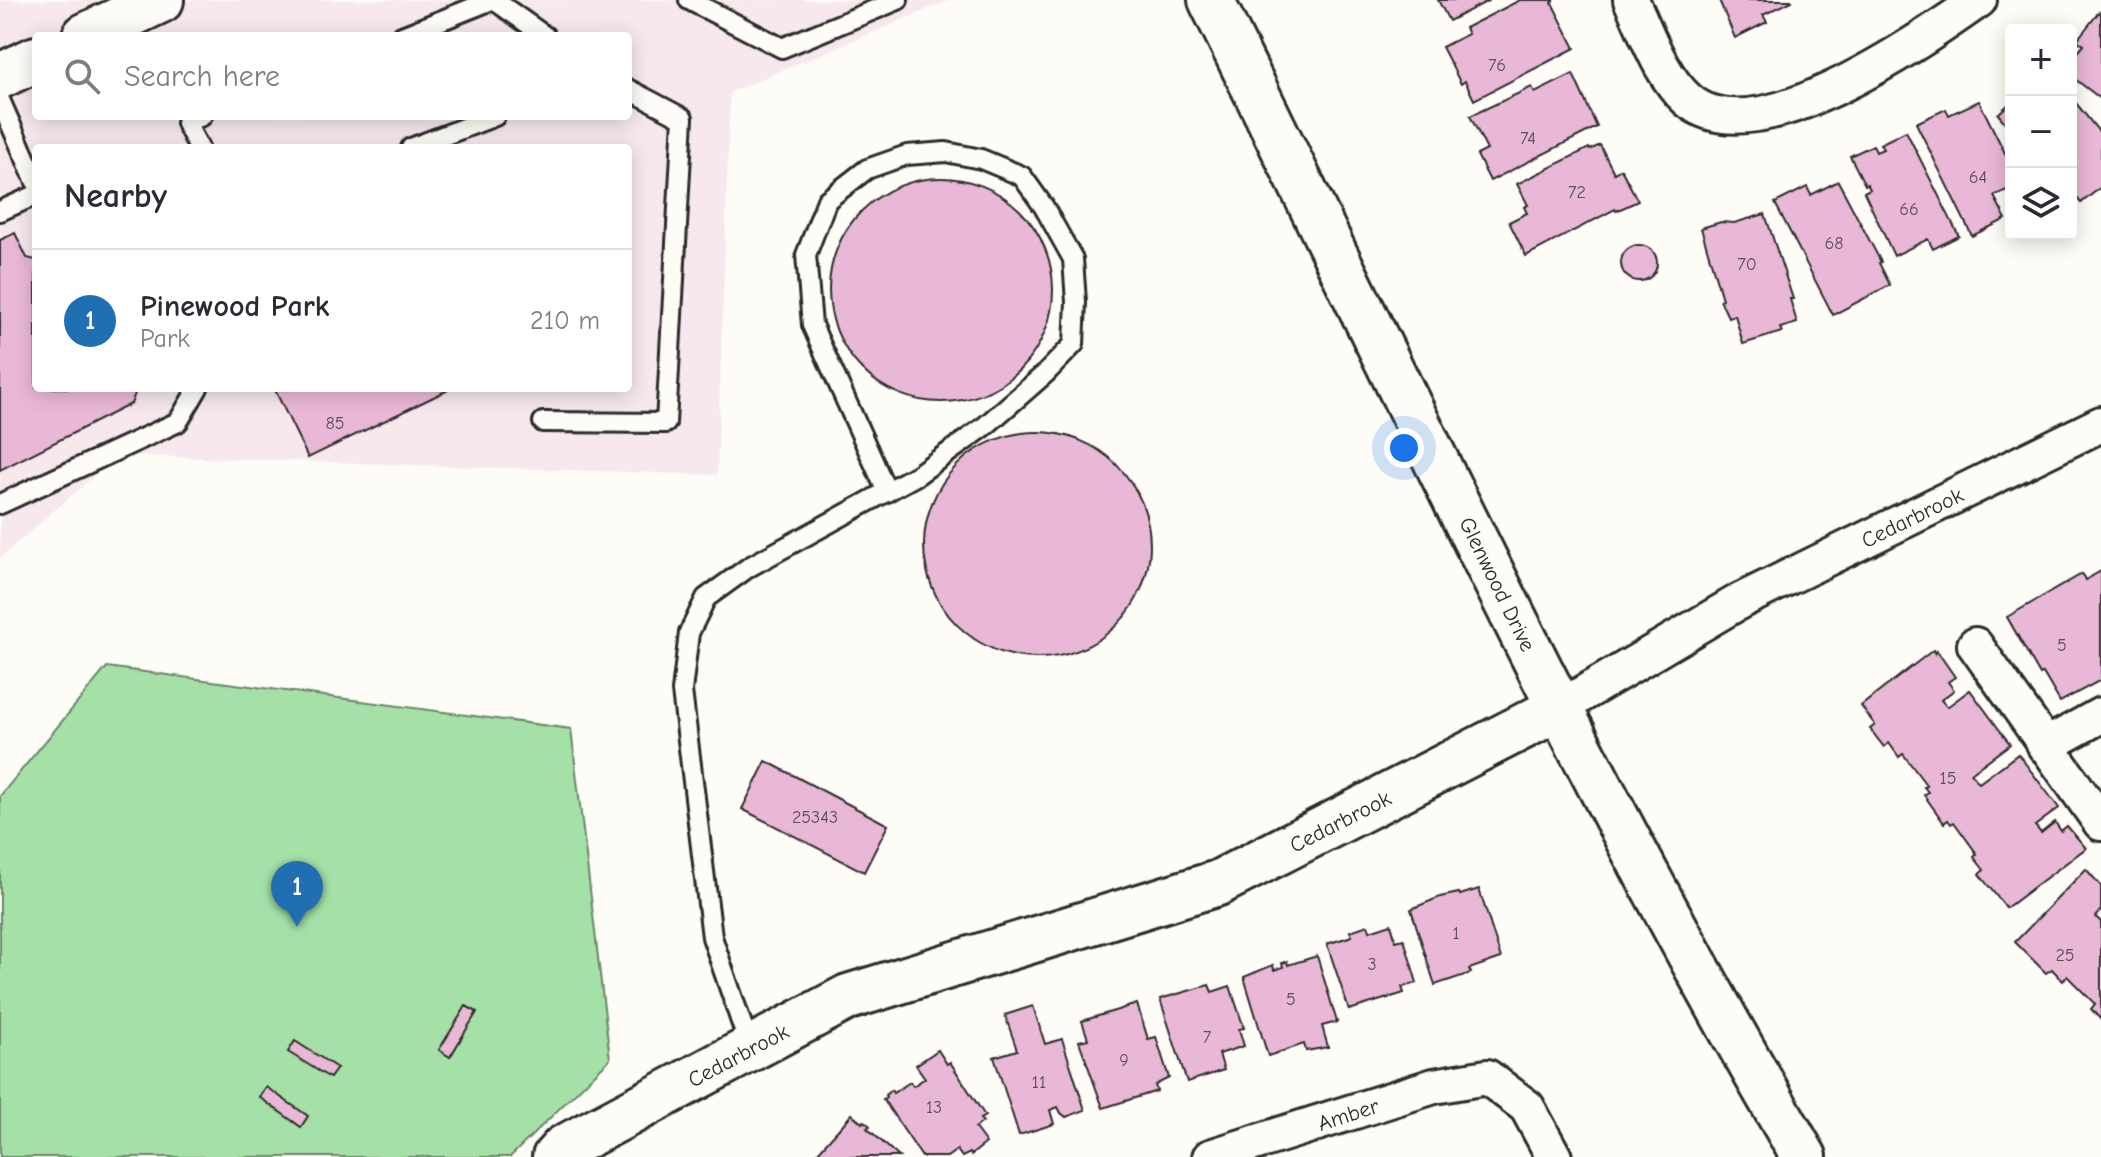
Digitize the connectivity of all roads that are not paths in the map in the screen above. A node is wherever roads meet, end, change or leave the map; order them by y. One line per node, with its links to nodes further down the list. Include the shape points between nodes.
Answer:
1 (161, 0): 8 (main road)
2 (493, 0): 9 (lane); 10 (lane)
3 (689, 0): 4 (lane, via 782,48)
4 (898, 0)
5 (1211, 0): 28 (main road, Glenwood Drive)
6 (1631, 0): 7 (street, via 1668,77 1690,102 1718,114 1749,115 1780,109 1851,81)
7 (1979, 0)
8 (93, 32)
9 (412, 32)
10 (539, 32)
11 (32, 61): 12 (main road)
12 (0, 76)
13 (632, 91): 23 (lane, via 683,118 666,423)
14 (0, 100): 19 (lane)
15 (193, 120): 17 (lane, via 186,123)
16 (484, 120): 18 (lane)
17 (197, 144)
18 (422, 144)
19 (32, 173)
20 (32, 197): 21 (lane)
21 (0, 211)
22 (196, 392): 26 (lane, via 178,422)
23 (543, 422)
24 (2101, 424): 28 (street, Cedarbrook, via 1740,601)
25 (887, 492): 25 (lane, via 984,427 1074,344 1073,259 1022,176 981,159 946,152 907,155 867,169 827,200 806,255 812,325); 32 (lane, via 738,574 706,598 689,633 682,691 712,937)
26 (0, 504)
27 (1975, 645): 30 (street)
28 (1559, 708): 32 (main road, Cedarbrook, via 1218,883 848,997); 36 (main road, Glenwood Drive)
29 (2101, 715): 30 (street)
30 (2045, 746): 31 (street)
31 (2101, 823)
32 (750, 1048): 33 (main road, Cedarbrook)
33 (555, 1157)
34 (1210, 1157): 35 (street, Amber, via 1434,1086 1487,1077 1527,1107)
35 (1554, 1157)
36 (1804, 1157)

